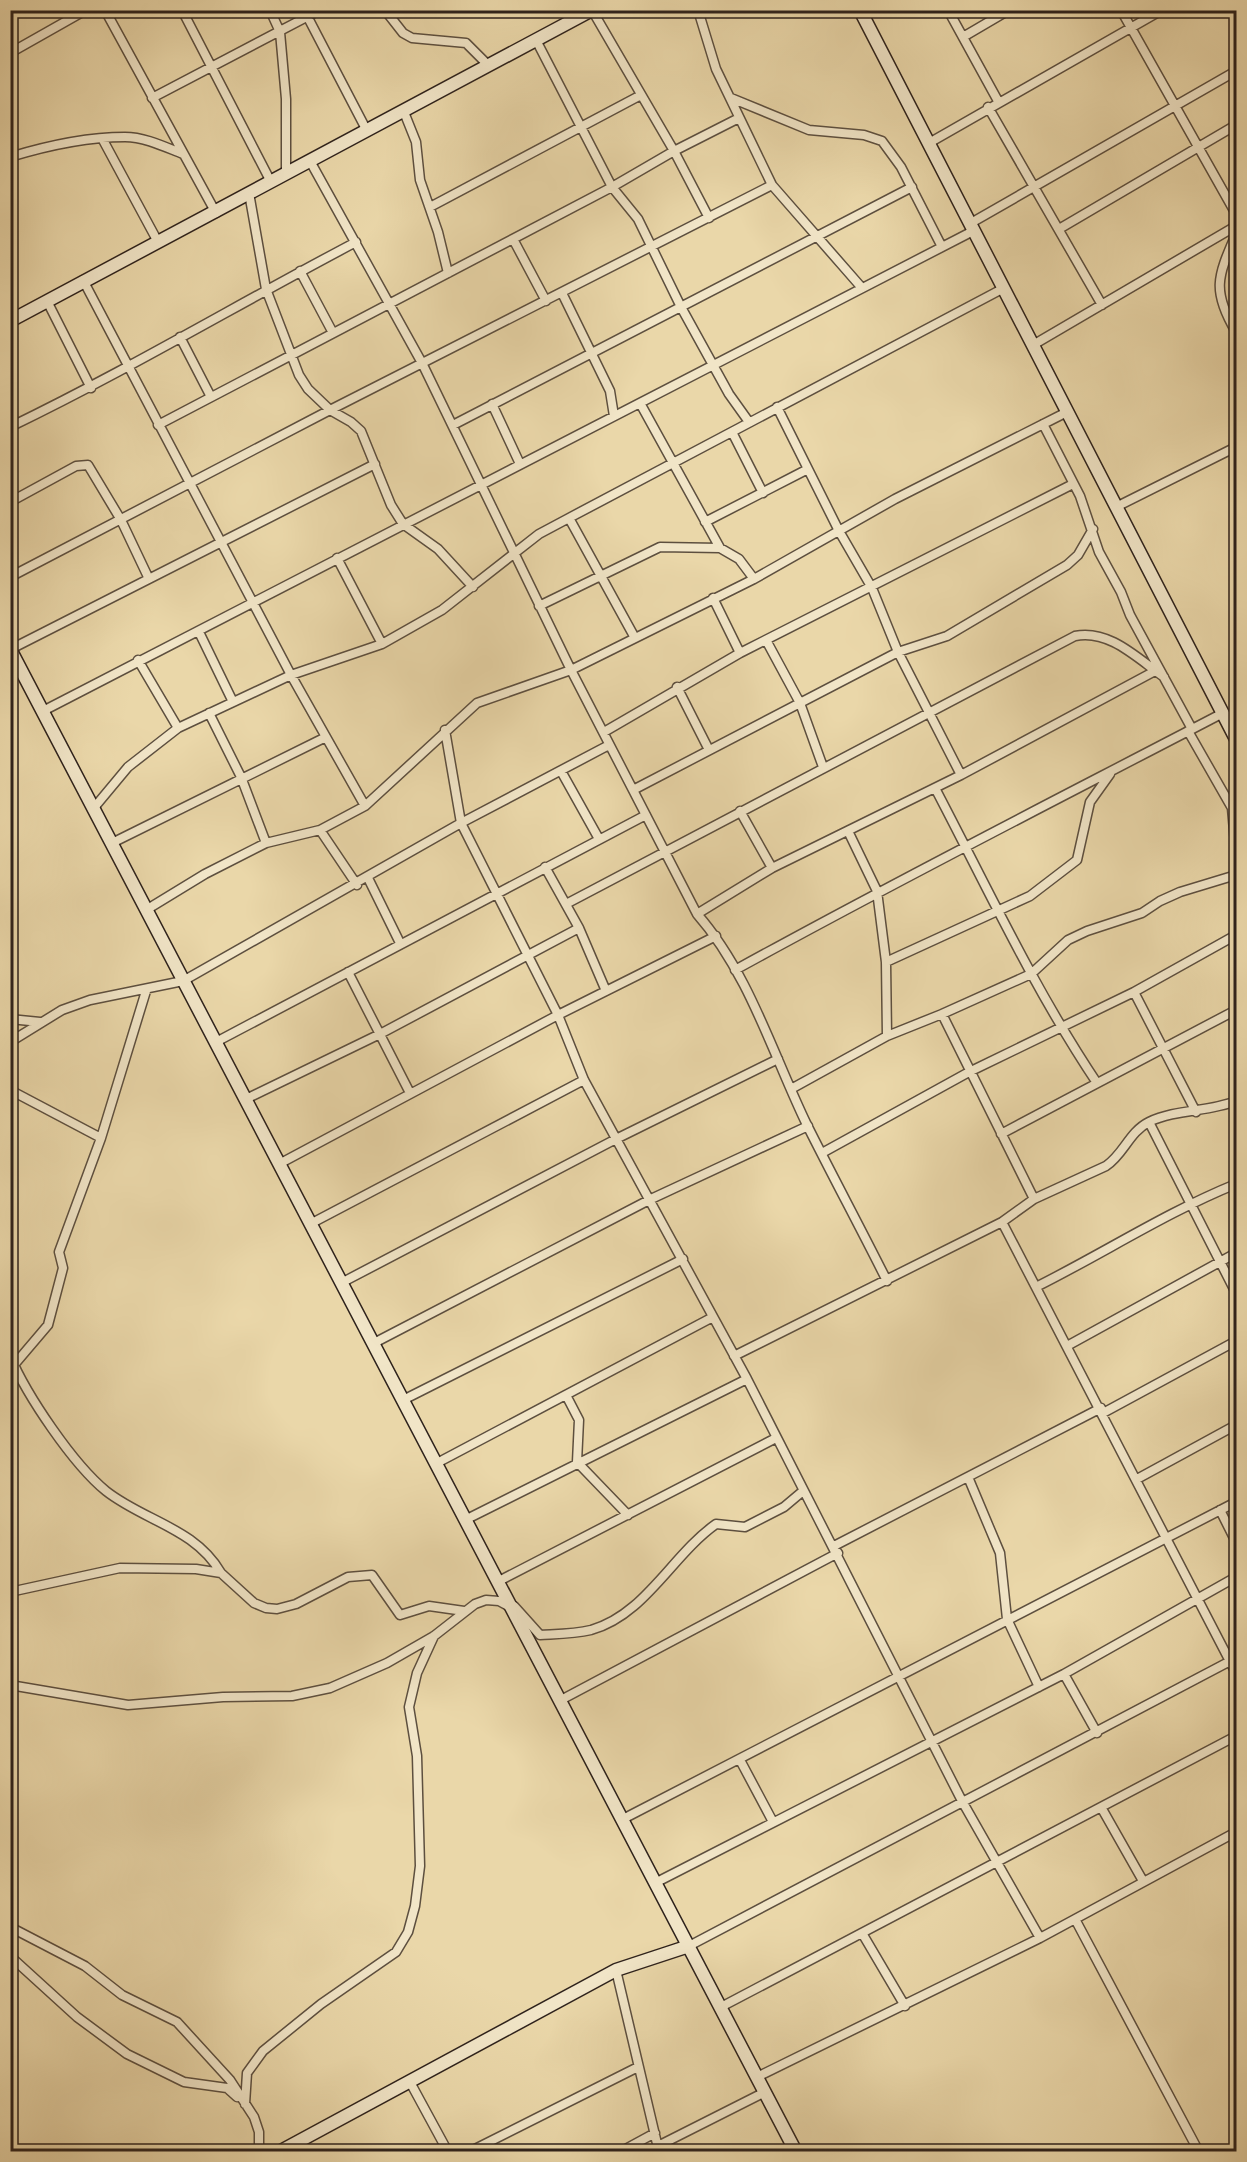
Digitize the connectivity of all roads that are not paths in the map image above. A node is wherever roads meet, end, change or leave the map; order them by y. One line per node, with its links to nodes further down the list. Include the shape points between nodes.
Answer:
1 (86, 10): 19 (street)
2 (105, 10): 24 (street)
3 (183, 10): 21 (street)
4 (270, 10): 16 (street)
5 (320, 10): 14 (street)
6 (385, 10): 20 (street, via 403,33 412,38 466,43)
7 (592, 10): 18 (street); 23 (street)
8 (698, 10): 25 (street, via 716,69)
9 (860, 10): 35 (street)
10 (948, 10): 17 (street)
11 (1009, 10): 17 (street)
12 (1121, 10): 15 (street)
13 (1162, 10): 15 (street)
14 (306, 14): 16 (street); 33 (street)
15 (1131, 27): 26 (street); 27 (street)
16 (280, 32): 21 (street); 41 (street, via 286,99)
17 (963, 37): 26 (street)
18 (536, 40): 20 (street); 32 (street)
19 (11, 51)
20 (488, 65): 29 (street)
21 (212, 66): 24 (street); 42 (street)
22 (1236, 71): 27 (street)
23 (641, 95): 32 (street); 37 (street)
24 (152, 98): 38 (street)
25 (731, 98): 30 (street); 45 (street, via 809,130 874,137 889,148)
26 (998, 101): 28 (street)
27 (1174, 106): 36 (street); 46 (street)
28 (988, 107): 35 (street); 46 (street)
29 (404, 112): 33 (street); 48 (street, via 416,142 420,180)
30 (739, 118): 37 (street); 43 (street)
31 (1236, 125): 36 (street)
32 (582, 129): 44 (street); 48 (street)
33 (368, 131): 40 (street)
34 (103, 140): 38 (street, via 144,140); 39 (street, via 39,148); 58 (street)
35 (929, 143): 53 (street)
36 (1197, 147): 50 (street); 54 (street)
37 (674, 151): 44 (street); 51 (street)
38 (183, 154): 49 (street)
39 (10, 157)
40 (310, 161): 41 (street); 59 (street)
41 (286, 173): 42 (street)
42 (271, 182): 47 (street)
43 (772, 185): 51 (street); 56 (street)
44 (612, 187): 57 (street); 60 (street, via 638,219)
45 (912, 187): 56 (street); 61 (street)
46 (1035, 187): 53 (street); 54 (street)
47 (249, 194): 49 (street); 67 (street)
48 (430, 207): 63 (street)
49 (216, 213): 58 (street)
50 (1236, 214)
51 (709, 218): 60 (street)
52 (1236, 226): 72 (street)
53 (973, 227): 61 (street); 66 (street)
54 (1059, 229): 72 (street)
55 (1236, 234): 75 (street, via 1219,278 1223,308)
56 (819, 236): 65 (street); 73 (street)
57 (513, 239): 63 (street); 70 (street)
58 (158, 242): 64 (street)
59 (356, 242): 62 (street); 71 (street)
60 (653, 247): 68 (street); 73 (street)
61 (942, 247): 65 (street)
62 (300, 271): 67 (street); 76 (street)
63 (448, 273): 71 (street)
64 (83, 280): 69 (street); 83 (street)
65 (862, 288): 82 (street)
66 (1004, 288): 78 (street); 88 (street)
67 (266, 290): 77 (street); 80 (street)
68 (562, 293): 70 (street); 79 (street)
69 (47, 301): 74 (street); 84 (street)
70 (546, 301): 81 (street)
71 (387, 304): 76 (street); 81 (street)
72 (1102, 305): 78 (street)
73 (681, 307): 79 (street); 82 (street)
74 (10, 321)
75 (1236, 332)
76 (333, 333): 80 (street)
77 (180, 337): 83 (street); 85 (street)
78 (1033, 345): 90 (street)
79 (593, 352): 87 (street); 91 (street, via 610,391)
80 (292, 355): 85 (street); 89 (street, via 308,390)
81 (422, 363): 89 (street); 95 (street)
82 (713, 365): 86 (street); 92 (street)
83 (129, 366): 84 (street); 94 (street)
84 (91, 388): 96 (street)
85 (211, 397): 94 (street)
86 (640, 403): 91 (street); 101 (street)
87 (492, 404): 95 (street); 100 (street)
88 (777, 407): 92 (street); 102 (street)
89 (330, 410): 99 (street, via 361,431); 104 (street)
90 (1067, 412): 93 (street); 108 (street)
91 (614, 416): 100 (street)
92 (748, 422): 97 (street)
93 (1043, 424): 105 (street); 114 (street)
94 (158, 425): 104 (street)
95 (453, 425): 103 (street)
96 (10, 427)
97 (732, 432): 101 (street); 106 (street)
98 (1236, 447): 108 (street)
99 (375, 464): 112 (street); 115 (street)
100 (520, 464): 103 (street)
101 (672, 464): 109 (street); 111 (street)
102 (808, 469): 106 (street); 114 (street)
103 (481, 483): 112 (street); 117 (street)
104 (189, 484): 110 (street); 115 (street)
105 (1073, 484): 113 (street); 124 (street)
106 (764, 493): 111 (street)
107 (10, 502): 110 (street, via 82,464 88,465)
108 (1116, 507): 146 (street)
109 (569, 518): 117 (street, via 539,534); 120 (street)
110 (121, 520): 119 (street); 121 (street)
111 (705, 522): 116 (street)
112 (403, 524): 118 (street); 123 (street, via 438,549)
113 (1093, 529): 133 (street, via 1078,555 1067,565 947,636); 139 (street, via 1130,615)
114 (839, 531): 122 (street); 124 (street)
115 (220, 543): 121 (street); 126 (street)
116 (720, 548): 120 (street, via 660,547); 122 (street, via 739,559)
117 (515, 556): 123 (street); 127 (street)
118 (337, 558): 126 (street); 131 (street)
119 (10, 577)
120 (602, 577): 127 (street); 129 (street)
121 (149, 579): 132 (street)
122 (754, 579): 125 (street)
123 (473, 587): 131 (street, via 442,610)
124 (872, 588): 130 (street); 133 (street)
125 (713, 598): 129 (street); 134 (street)
126 (253, 601): 128 (street); 138 (street)
127 (539, 606): 136 (street)
128 (199, 632): 135 (street); 141 (street)
129 (635, 638): 136 (street)
130 (766, 640): 134 (street); 142 (street)
131 (382, 644): 138 (street)
132 (11, 649): 143 (street)
133 (898, 652): 142 (street); 145 (street)
134 (741, 653): 140 (street)
135 (138, 660): 143 (street); 147 (street)
136 (571, 670): 148 (street, via 477,703); 150 (street)
137 (1155, 671): 139 (street); 145 (street, via 1097,634 1075,636); 158 (street)
138 (291, 675): 141 (street); 151 (street)
139 (1164, 677): 149 (street)
140 (677, 687): 150 (street); 154 (street)
141 (233, 702): 144 (street)
142 (800, 703): 154 (street); 155 (street)
143 (43, 711): 163 (street)
144 (209, 713): 147 (street); 159 (street)
145 (928, 713): 155 (street); 158 (street)
146 (1223, 713): 149 (street); 152 (street)
147 (178, 728): 163 (street, via 128,767)
148 (445, 730): 162 (street); 166 (street)
149 (1190, 730): 157 (street); 174 (street, via 1232,808)
150 (604, 732): 153 (street)
151 (326, 737): 159 (street); 162 (street)
152 (1236, 739)
153 (609, 745): 156 (street); 161 (street)
154 (709, 750): 161 (street)
155 (823, 767): 164 (street)
156 (561, 771): 166 (street); 169 (street)
157 (1112, 771): 172 (street); 183 (street, via 1090,802 1077,860 1030,896)
158 (961, 775): 160 (street)
159 (241, 777): 170 (street); 171 (street)
160 (935, 788): 168 (street); 172 (street)
161 (633, 790): 165 (street)
162 (365, 806): 167 (street)
163 (93, 809): 170 (street)
164 (740, 811): 173 (street); 176 (street)
165 (646, 815): 169 (street); 173 (street)
166 (461, 823): 178 (street); 181 (street)
167 (321, 830): 171 (street); 179 (street)
168 (848, 831): 176 (street); 180 (street)
169 (599, 839): 175 (street)
170 (112, 843): 184 (street)
171 (266, 843): 184 (street)
172 (966, 848): 180 (street); 183 (street)
173 (664, 851): 182 (street); 185 (street)
174 (1236, 854)
175 (545, 867): 181 (street); 182 (street)
176 (772, 868): 185 (street)
177 (1236, 875): 194 (street, via 1180,892 1142,913 1068,940)
178 (368, 878): 179 (street); 189 (street)
179 (357, 885): 195 (street)
180 (877, 891): 191 (street); 192 (street)
181 (496, 893): 189 (street); 190 (street)
182 (566, 904): 186 (street)
183 (997, 909): 191 (street); 194 (street)
184 (146, 910): 195 (street)
185 (697, 914): 188 (street)
186 (579, 928): 190 (street); 197 (street)
187 (1236, 935): 198 (street)
188 (716, 936): 192 (street); 197 (street)
189 (400, 943): 193 (street)
190 (527, 954): 201 (street); 205 (street)
191 (886, 962): 206 (street)
192 (735, 970): 210 (street)
193 (348, 972): 205 (street); 208 (street)
194 (1031, 974): 200 (street); 204 (street)
195 (183, 981): 196 (street); 208 (street)
196 (146, 991): 203 (street, via 90,1000); 223 (street)
197 (606, 991): 201 (street)
198 (1134, 992): 204 (street); 209 (street)
199 (1236, 1010): 209 (street)
200 (942, 1014): 206 (street); 211 (street)
201 (558, 1015): 212 (street); 216 (street)
202 (10, 1019): 203 (street)
203 (40, 1022): 207 (street)
204 (1061, 1028): 211 (street); 213 (street)
205 (380, 1034): 216 (street); 217 (street)
206 (886, 1036): 214 (street)
207 (10, 1042)
208 (216, 1042): 217 (street)
209 (1163, 1048): 213 (street); 219 (street)
210 (778, 1059): 214 (street); 224 (street)
211 (969, 1072): 222 (street); 225 (street)
212 (584, 1080): 224 (street); 232 (street)
213 (1097, 1083): 222 (street)
214 (791, 1089): 221 (street)
215 (10, 1090): 223 (street)
216 (410, 1093): 226 (street)
217 (246, 1099): 226 (street)
218 (1236, 1101): 219 (street)
219 (1196, 1112): 220 (street)
220 (1149, 1122): 229 (street, via 1132,1134 1106,1166); 230 (street)
221 (808, 1126): 225 (street); 228 (street)
222 (1001, 1134): 229 (street)
223 (101, 1138): 246 (street, via 59,1252 63,1268 48,1325)
224 (616, 1139): 228 (street); 237 (street)
225 (822, 1153): 236 (street)
226 (279, 1164): 232 (street)
227 (1236, 1184): 230 (street)
228 (651, 1199): 234 (street); 242 (street)
229 (1034, 1199): 231 (street)
230 (1191, 1202): 235 (street); 238 (street)
231 (1002, 1222): 236 (street); 238 (street)
232 (312, 1223): 237 (street)
233 (1236, 1253): 235 (street)
234 (683, 1259): 240 (street); 249 (street)
235 (1220, 1262): 239 (street); 243 (street)
236 (887, 1281): 245 (street)
237 (343, 1282): 242 (street)
238 (1036, 1287): 243 (street)
239 (1236, 1293)
240 (713, 1317): 245 (street); 248 (street)
241 (1236, 1341): 250 (street)
242 (374, 1343): 249 (street)
243 (1067, 1346): 250 (street)
244 (10, 1356): 246 (street)
245 (734, 1356): 247 (street)
246 (14, 1365): 265 (street, via 65,1445 106,1491 197,1544)
247 (747, 1379): 252 (street); 253 (street)
248 (566, 1395): 253 (street, via 579,1420); 254 (street)
249 (405, 1399): 254 (street)
250 (1102, 1411): 255 (street); 256 (street)
251 (1236, 1425): 256 (street)
252 (776, 1438): 257 (street); 260 (street)
253 (577, 1462): 260 (street); 261 (street)
254 (437, 1463): 261 (street)
255 (968, 1477): 264 (street); 273 (street, via 1000,1553)
256 (1137, 1479): 262 (street)
257 (803, 1491): 264 (street); 269 (street, via 784,1507 745,1527 716,1524 691,1544 635,1604 602,1626 575,1633 540,1635)
258 (1236, 1502): 259 (street)
259 (1220, 1510): 262 (street); 263 (street)
260 (628, 1515): 267 (street)
261 (465, 1520): 267 (street)
262 (1166, 1538): 270 (street); 273 (street)
263 (1236, 1542)
264 (836, 1550): 278 (street); 281 (street)
265 (221, 1572): 268 (street, via 120,1568); 272 (street, via 254,1603 266,1608 296,1604 348,1577 372,1575 400,1615 429,1606)
266 (1236, 1577): 270 (street)
267 (497, 1582): 269 (street)
268 (10, 1592)
269 (504, 1595): 271 (street)
270 (1197, 1598): 275 (street); 277 (street)
271 (511, 1607): 272 (street, via 486,1600); 281 (street)
272 (464, 1611): 274 (street)
273 (1007, 1619): 278 (street); 280 (street)
274 (434, 1636): 279 (street, via 358,1677 292,1696 128,1705); 307 (street, via 417,1673 409,1707 417,1756 420,1866 408,1932 396,1952 263,2050 247,2073)
275 (1233, 1660): 276 (street); 282 (street)
276 (1236, 1673)
277 (1064, 1674): 280 (street); 282 (street)
278 (899, 1679): 284 (street); 285 (street)
279 (10, 1685)
280 (1039, 1687): 284 (street)
281 (559, 1701): 288 (street)
282 (1097, 1733): 286 (street)
283 (1236, 1736): 287 (street)
284 (931, 1741): 286 (street); 289 (street)
285 (740, 1760): 288 (street); 289 (street)
286 (962, 1801): 291 (street); 298 (street)
287 (1101, 1807): 291 (street); 292 (street)
288 (623, 1819): 293 (street)
289 (773, 1822): 293 (street)
290 (1236, 1832): 292 (street)
291 (996, 1862): 296 (street); 297 (street)
292 (1143, 1881): 294 (street)
293 (655, 1883): 298 (street)
294 (1075, 1919): 297 (street); 316 (street)
295 (10, 1927): 307 (street, via 85,1966 122,1995 177,2022 230,2080)
296 (862, 1933): 301 (street); 302 (street)
297 (1040, 1938): 301 (street)
298 (689, 1946): 300 (street); 302 (street)
299 (10, 1956): 307 (street, via 77,2017 127,2054 184,2082 226,2088)
300 (616, 1970): 303 (street); 305 (street)
301 (905, 2006): 304 (street)
302 (721, 2007): 304 (street)
303 (638, 2067): 308 (street); 313 (street)
304 (757, 2077): 306 (street)
305 (410, 2082): 311 (street); 312 (street)
306 (765, 2092): 309 (street); 315 (street)
307 (245, 2103): 310 (street, via 259,2132)
308 (655, 2133): 309 (street); 314 (street)
309 (658, 2149)
310 (259, 2151)
311 (279, 2151)
312 (448, 2151)
313 (469, 2151)
314 (620, 2151)
315 (796, 2151)
316 (1199, 2151)

